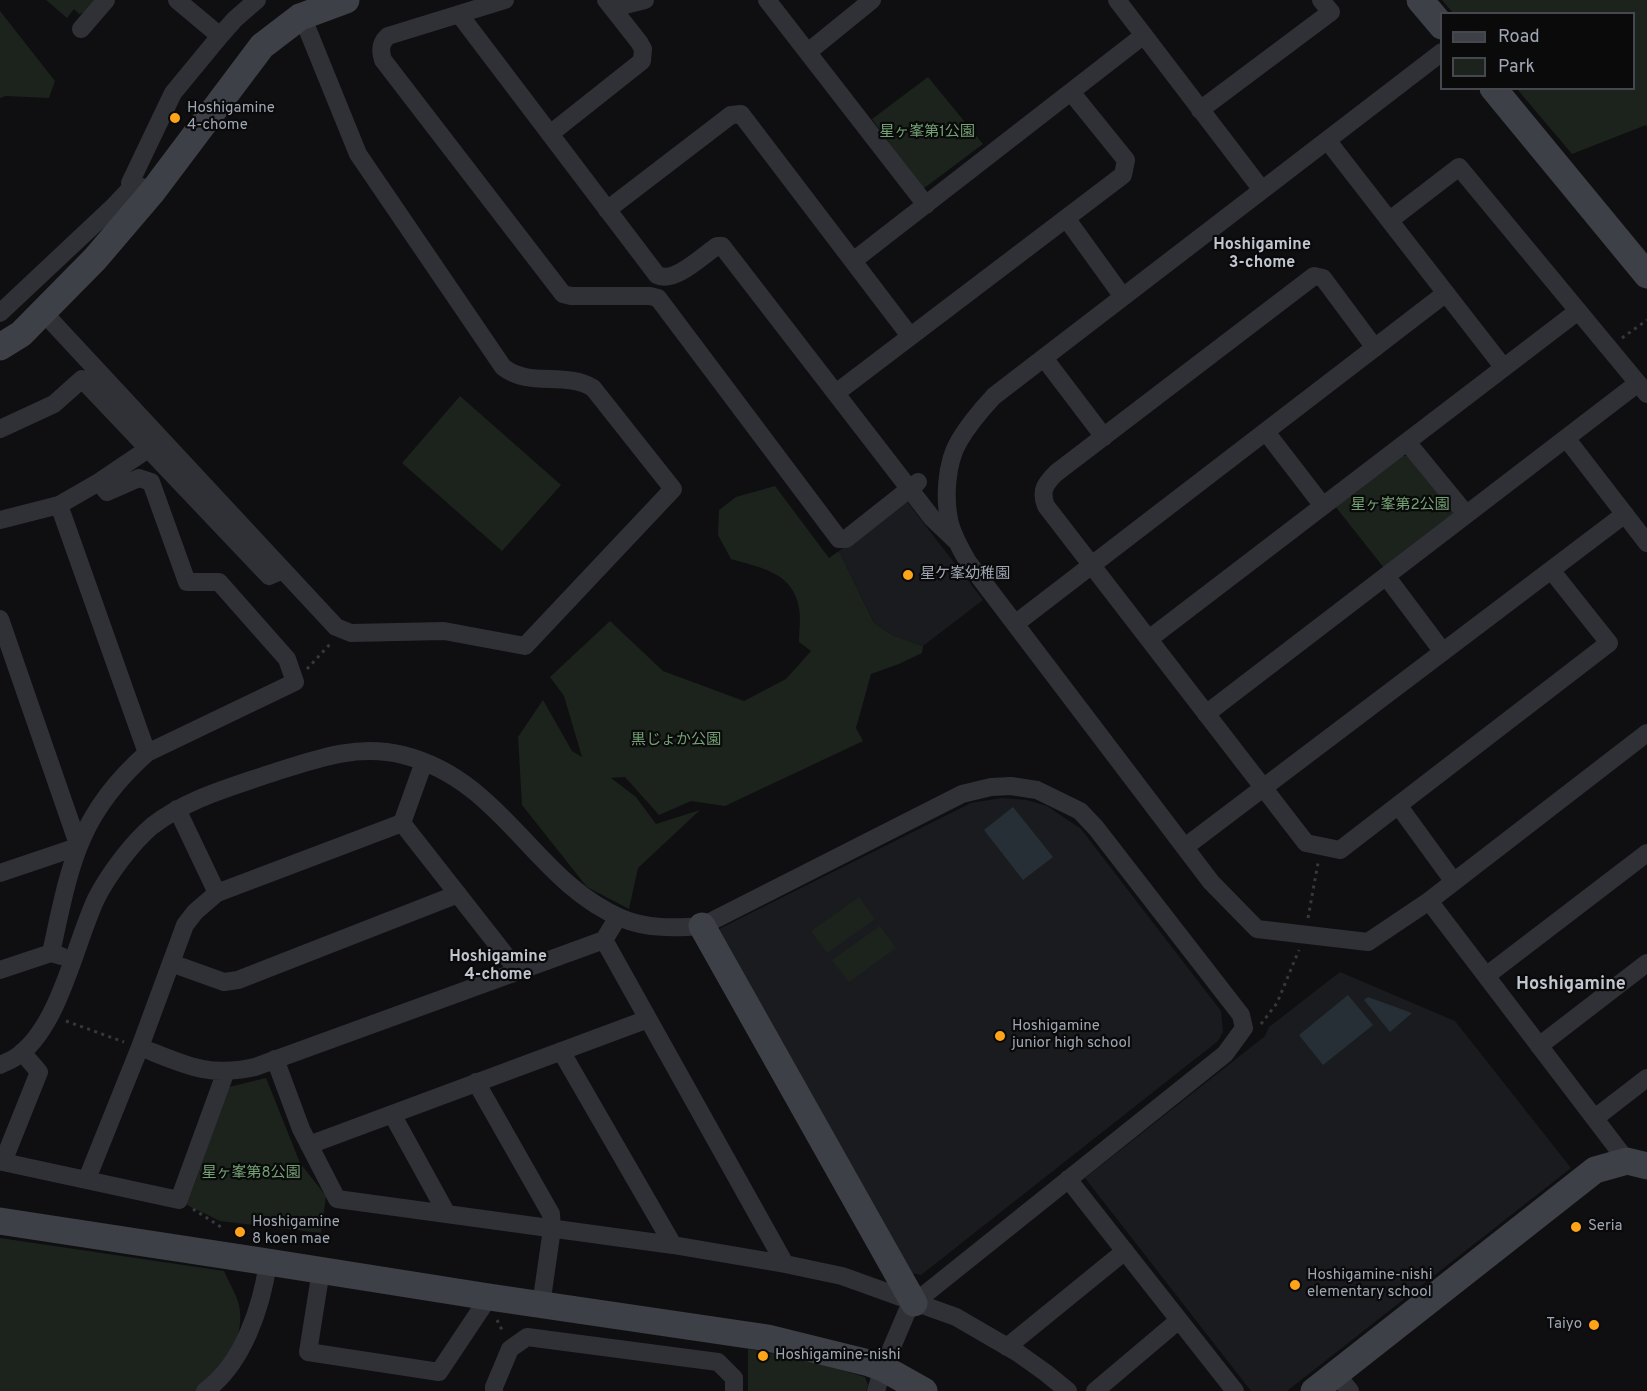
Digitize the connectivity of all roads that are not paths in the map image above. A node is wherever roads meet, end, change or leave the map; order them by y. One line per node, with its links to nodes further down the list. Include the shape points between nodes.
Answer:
1 (106, 0): 16 (street)
2 (177, 0): 18 (street)
3 (257, 0): 18 (street)
4 (346, 0): 14 (street)
5 (505, 0): 13 (street)
6 (645, 0): 12 (street)
7 (767, 0): 19 (street)
8 (872, 0): 19 (street)
9 (1117, 0): 17 (street)
10 (1321, 0): 23 (street, via 1331,12)
11 (1420, 0): 15 (street)
12 (610, 4): 24 (street, via 643,49 642,61)
13 (459, 15): 24 (street); 53 (street, via 388,36 381,47 384,60 563,294 658,298 839,539 846,539)
14 (302, 16): 27 (street, via 262,46); 62 (street, via 358,154 503,367 524,378 573,380 593,388 673,489 525,646 444,631 342,631)
15 (1440, 24)
16 (81, 29)
17 (1144, 35): 22 (street); 23 (street)
18 (220, 36): 27 (street, via 173,93 130,183)
19 (807, 52): 28 (street)
20 (1440, 54): 25 (street)
21 (1495, 90): 33 (street)
22 (1071, 92): 28 (street); 30 (street, via 1126,160 1124,175)
23 (1200, 110): 26 (street)
24 (550, 134): 29 (street)
25 (1327, 140): 26 (street); 31 (street)
26 (1262, 190): 35 (street)
27 (153, 191): 37 (street); 38 (street, via 130,189)
28 (926, 205): 32 (street)
29 (607, 210): 32 (street, via 731,116 741,114); 45 (street, via 663,278 674,276 717,246 723,246)
30 (1066, 218): 35 (street); 39 (street)
31 (1390, 220): 34 (street); 36 (street, via 1459,167)
32 (853, 261): 39 (street)
33 (1647, 275)
34 (1446, 293): 41 (street); 43 (street)
35 (1124, 297): 42 (street)
36 (1578, 311): 43 (street); 44 (street)
37 (43, 312): 40 (street, via 21,334); 62 (street)
38 (0, 313)
39 (910, 336): 45 (street)
40 (0, 347)
41 (1375, 348): 47 (street); 48 (street, via 1323,278 1314,276)
42 (1044, 358): 48 (street); 59 (street, via 994,396 958,442 948,482 950,522)
43 (1504, 368): 50 (street)
44 (1642, 389): 49 (street)
45 (836, 393): 53 (street)
46 (0, 429): 51 (street, via 54,404 82,379)
47 (1266, 432): 55 (street); 61 (street)
48 (1104, 437): 61 (street, via 1056,473 1043,489 1046,507)
49 (1566, 438): 56 (street); 57 (street)
50 (1407, 442): 55 (street); 56 (street)
51 (148, 449): 52 (street); 62 (street, via 268,576)
52 (99, 482): 54 (street); 71 (street, via 107,492 139,478 151,482 187,582 219,582 287,660 295,682)
53 (914, 485): 59 (street, via 932,518)
54 (59, 505): 58 (street); 71 (street)
55 (1323, 506): 67 (street)
56 (1466, 514): 64 (street)
57 (1625, 514): 60 (street); 63 (street)
58 (0, 520)
59 (956, 542): 66 (street)
60 (1647, 543)
61 (1092, 565): 66 (street); 67 (street)
62 (283, 570)
63 (1551, 570): 68 (street); 74 (street, via 1609,643)
64 (1386, 576): 68 (street); 69 (street)
65 (0, 619): 77 (street)
66 (1015, 624): 78 (street)
67 (1149, 639): 69 (street)
68 (1443, 652): 73 (street)
69 (1206, 714): 73 (street)
70 (1647, 733): 81 (street)
71 (147, 753): 77 (street, via 100,802)
72 (424, 762): 75 (street, via 384,751 323,756 195,799); 76 (street); 85 (street, via 456,777 483,797 579,894)
73 (1263, 788): 74 (street, via 1306,843 1340,850); 78 (street)
74 (1398, 805): 81 (street)
75 (177, 809): 82 (street); 89 (street, via 151,827 113,871 97,899)
76 (402, 823): 82 (street); 83 (street)
77 (78, 846): 80 (street); 88 (street)
78 (1185, 847): 84 (street, via 1211,882 1257,929 1368,942)
79 (1647, 853): 94 (street)
80 (0, 873)
81 (1454, 882): 84 (street)
82 (217, 893): 90 (street, via 185,925)
83 (458, 894): 90 (street, via 238,980 224,982); 93 (street)
84 (1429, 901): 94 (street)
85 (618, 917): 86 (street, via 652,926); 87 (street)
86 (702, 926): 111 (street, via 962,794 1011,786 1037,790 1080,811 1241,1015 1244,1028 1225,1054); 121 (street)
87 (604, 940): 93 (street); 95 (street)
88 (51, 952): 89 (street); 92 (street)
89 (73, 962): 99 (street, via 45,1025)
90 (171, 963): 97 (street)
91 (1647, 963): 96 (street)
92 (0, 970)
93 (518, 971): 100 (street)
94 (1486, 976): 96 (street)
95 (648, 1019): 98 (street); 118 (street)
96 (1539, 1046): 106 (street)
97 (140, 1047): 102 (street, via 203,1071); 110 (street)
98 (561, 1051): 104 (street); 115 (street)
99 (22, 1052): 101 (street); 107 (street, via 39,1072)
100 (275, 1059): 102 (street, via 255,1067); 108 (street)
101 (0, 1065)
102 (226, 1071): 110 (street, via 178,1200)
103 (1647, 1078): 106 (street)
104 (476, 1082): 105 (street); 114 (street, via 550,1214)
105 (392, 1114): 108 (street); 112 (street)
106 (1595, 1119): 109 (street)
107 (5, 1144): 110 (street, via 3,1162)
108 (309, 1145): 112 (street, via 337,1199)
109 (1637, 1163): 126 (street, via 1595,1170)
110 (87, 1179)
111 (1068, 1179): 116 (street); 121 (street)
112 (447, 1214): 114 (street)
113 (0, 1221): 117 (street)
114 (552, 1229): 115 (street); 122 (street)
115 (673, 1245): 118 (street)
116 (1125, 1251): 123 (street); 124 (street)
117 (268, 1262): 119 (street); 127 (street, via 243,1348 230,1368)
118 (785, 1264): 121 (street, via 842,1276)
119 (321, 1270): 120 (street); 120 (street, via 308,1352 319,1354 439,1372)
120 (489, 1297): 122 (street)
121 (914, 1303): 124 (street, via 956,1317); 125 (street)
122 (541, 1305): 125 (street, via 768,1338)
123 (1179, 1320): 132 (street); 133 (street)
124 (1007, 1347): 131 (street)
125 (879, 1380): 130 (street)
126 (1343, 1382): 134 (street)
127 (205, 1391)
128 (494, 1391): 129 (street, via 510,1348 527,1337 718,1362 734,1378)
129 (734, 1391)
130 (924, 1391)
131 (1068, 1391)
132 (1095, 1391)
133 (1235, 1391)
134 (1314, 1391)

